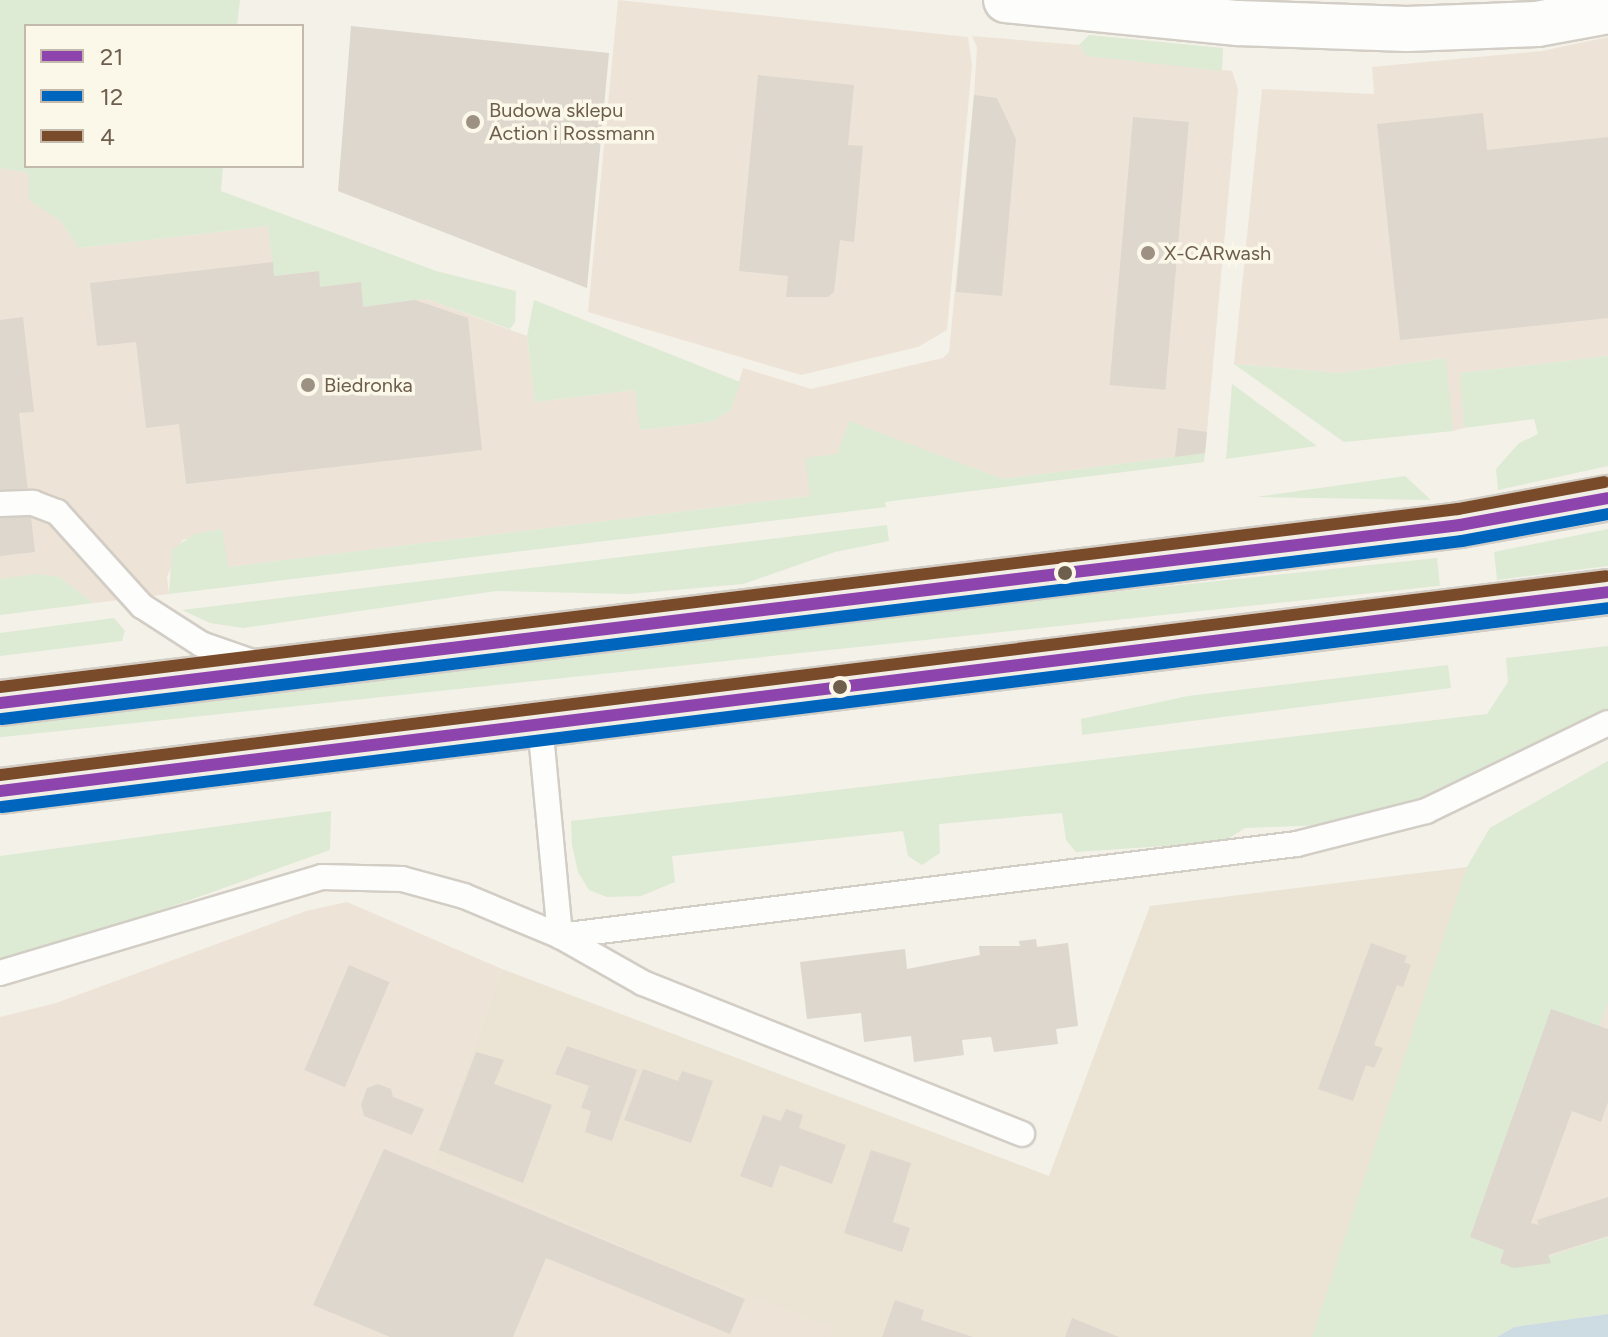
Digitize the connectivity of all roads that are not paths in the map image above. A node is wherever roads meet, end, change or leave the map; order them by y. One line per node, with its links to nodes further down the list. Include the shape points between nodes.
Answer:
1 (1006, 0): 3 (street)
2 (1608, 11): 3 (street, via 1537,24 1462,29)
3 (1321, 13)
4 (1608, 498): 7 (main road, via 1445,527)
5 (0, 504): 7 (lane, via 47,506 142,606 182,635)
6 (1608, 592): 10 (main road)
7 (277, 670): 8 (main road)
8 (0, 703)
9 (1608, 723): 12 (lane, via 1426,811 1356,833)
10 (540, 724): 11 (main road); 12 (lane)
11 (0, 791)
12 (560, 936): 13 (lane, via 464,896 402,879 322,877); 14 (lane, via 643,983)
13 (0, 973)
14 (1022, 1134)

